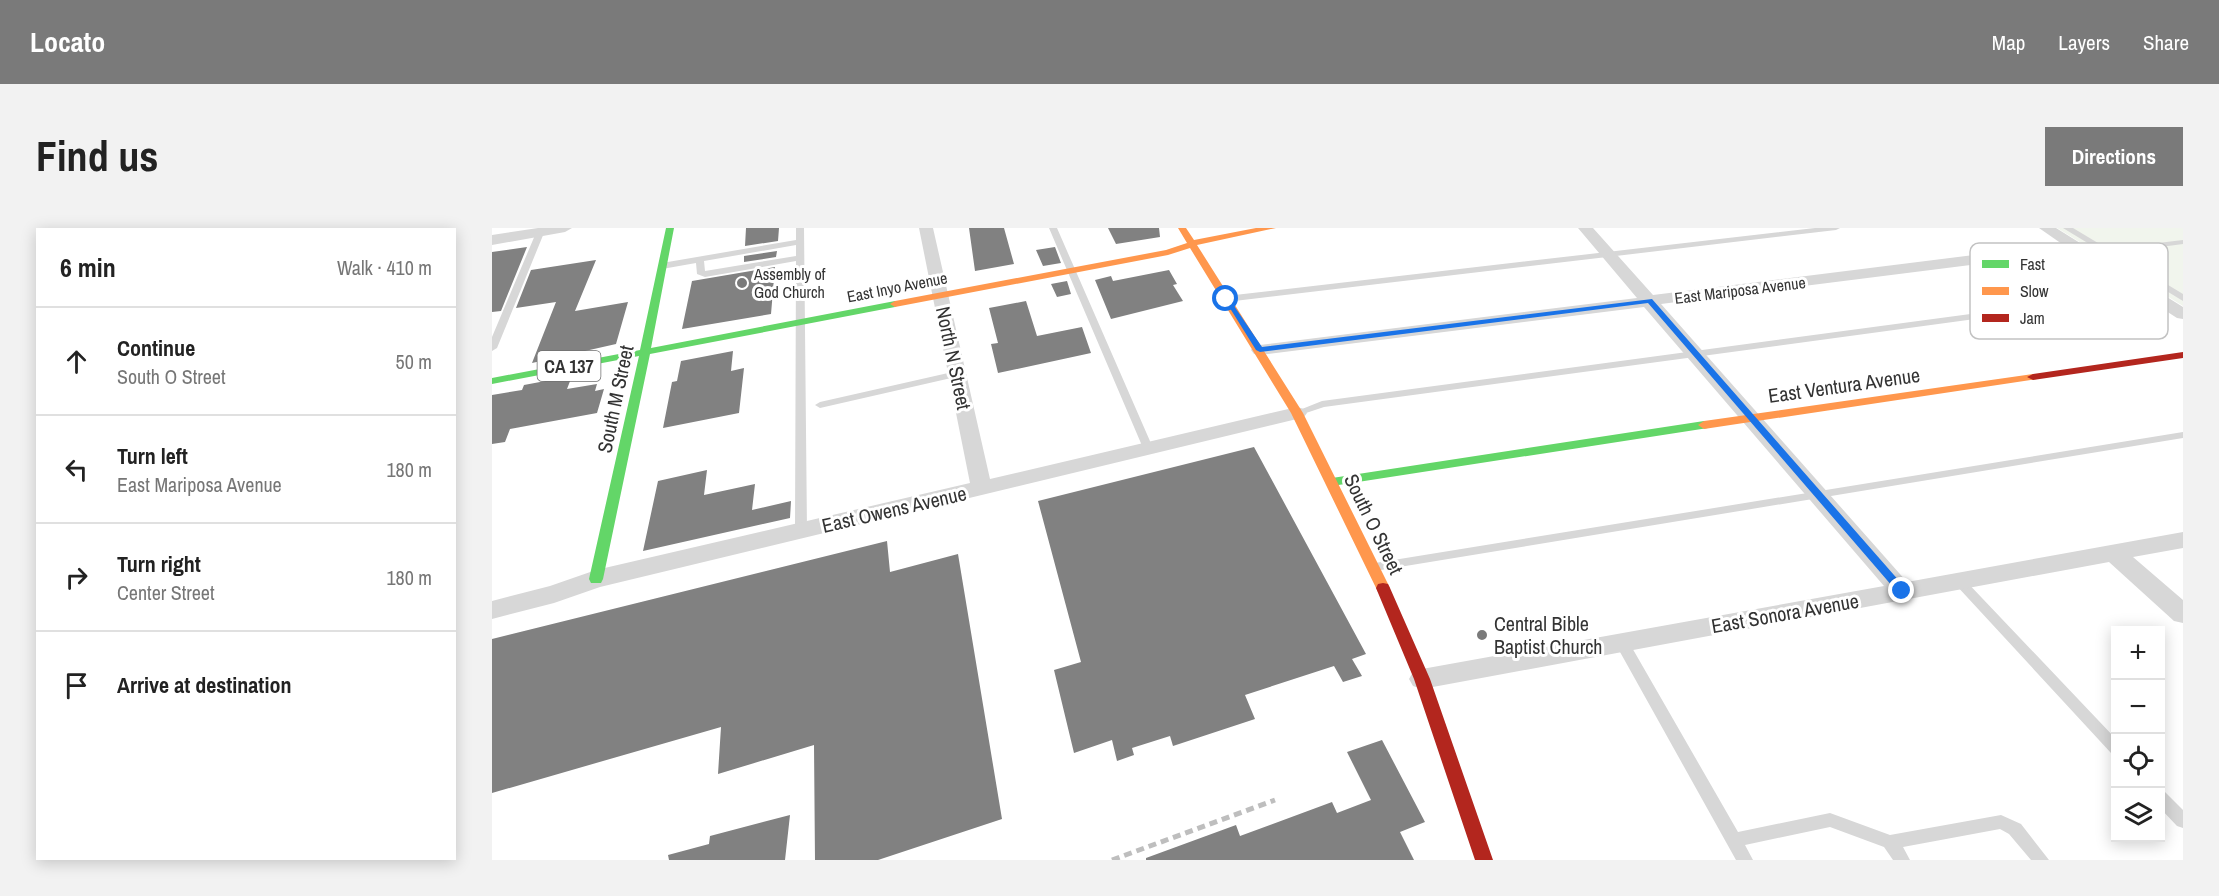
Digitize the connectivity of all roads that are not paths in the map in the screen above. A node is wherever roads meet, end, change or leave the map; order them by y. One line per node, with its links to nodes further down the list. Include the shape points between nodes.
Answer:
1 (565, 228): 12 (street)
2 (670, 228): 24 (street, South M Street)
3 (800, 228): 14 (lane)
4 (926, 228): 27 (street, North N Street)
5 (1053, 228): 25 (lane)
6 (1182, 228): 19 (street, South O Street)
7 (1272, 228): 19 (street, East Inyo Avenue)
8 (1585, 228): 20 (street)
9 (1836, 228): 20 (lane)
10 (2046, 228): 16 (street)
11 (2067, 228): 17 (lane)
12 (541, 230): 13 (street); 35 (lane)
13 (492, 240)
14 (800, 242): 21 (lane); 22 (lane)
15 (2183, 242): 18 (lane)
16 (2070, 243)
17 (2091, 243)
18 (2168, 244)
19 (1192, 245): 25 (street, East Inyo Avenue); 29 (street, South O Street)
20 (1609, 254): 29 (lane); 30 (street)
21 (800, 258): 22 (lane, via 705,274 701,274); 34 (lane)
22 (700, 259): 24 (lane)
23 (1970, 261): 30 (street, East Mariposa Avenue)
24 (662, 266): 37 (street, South M Street)
25 (1070, 272): 27 (street, East Inyo Avenue); 46 (lane)
26 (2168, 289): 28 (lane)
27 (940, 296): 34 (street, East Inyo Avenue); 40 (street, North N Street)
28 (2183, 298)
29 (1226, 299): 36 (street, South O Street)
30 (1650, 301): 36 (street, East Mariposa Avenue); 38 (street)
31 (2168, 304): 32 (street)
32 (2183, 314)
33 (1970, 318): 38 (lane)
34 (799, 322): 37 (street, East Inyo Avenue); 50 (lane)
35 (492, 348)
36 (1260, 350): 43 (street, South O Street)
37 (645, 352): 41 (street, East Inyo Avenue / CA 137); 54 (street, South M Street)
38 (1696, 355): 43 (lane, via 1322,404); 44 (street)
39 (2183, 355): 44 (street, East Ventura Avenue)
40 (957, 374): 42 (lane); 48 (street, North N Street)
41 (492, 381)
42 (820, 405)
43 (1297, 413): 46 (street, East Owens Avenue); 47 (street, South O Street)
44 (1750, 418): 47 (street, East Ventura Avenue); 49 (street)
45 (2183, 435): 49 (lane)
46 (1148, 448): 48 (street, East Owens Avenue)
47 (1332, 482): 53 (street, South O Street)
48 (982, 488): 50 (street, East Owens Avenue)
49 (1819, 495): 53 (lane); 56 (street)
50 (801, 531): 54 (street, East Owens Avenue)
51 (2183, 540): 52 (street, East Sonora Avenue)
52 (2114, 553): 55 (street, East Sonora Avenue); 58 (street)
53 (1374, 567): 60 (street, South O Street)
54 (596, 579): 57 (street, East Owens Avenue)
55 (1959, 581): 56 (street, East Sonora Avenue); 61 (lane)
56 (1902, 591): 59 (street, East Sonora Avenue)
57 (492, 610)
58 (2183, 614)
59 (1622, 642): 60 (street, East Sonora Avenue); 64 (lane)
60 (1422, 679): 66 (street, South O Street)
61 (2111, 745)
62 (2165, 802): 63 (lane)
63 (2183, 821)
64 (1734, 840): 65 (lane, via 1830,820); 67 (lane)
65 (1890, 842): 68 (lane); 69 (lane, via 2001,822 2016,829)
66 (1484, 860)
67 (1745, 860)
68 (1902, 860)
69 (2041, 860)

